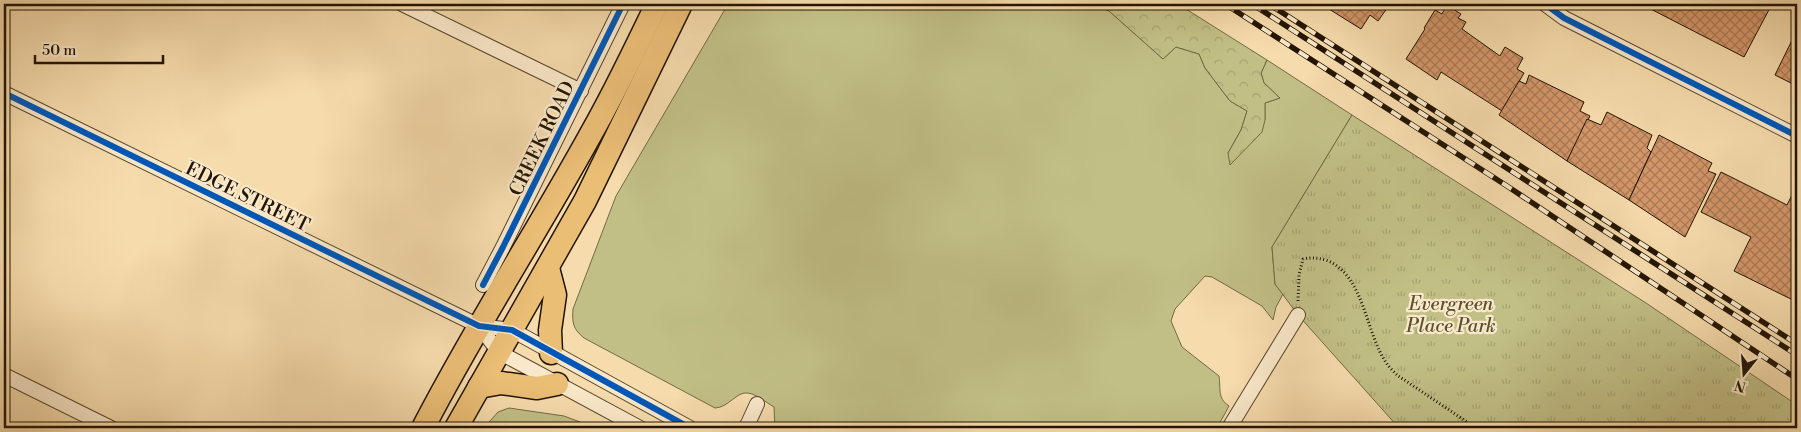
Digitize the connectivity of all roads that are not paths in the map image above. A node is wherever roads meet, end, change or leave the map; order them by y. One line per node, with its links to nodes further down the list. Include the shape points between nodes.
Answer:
1 (402, 4): 6 (street)
2 (624, 4): 6 (street, CREEK ROAD)
3 (657, 4): 12 (main road, CREEK ROAD, via 592,133)
4 (681, 4): 9 (main road, via 585,201)
5 (1545, 4): 8 (street, via 1564,18)
6 (581, 91): 10 (street, CREEK ROAD)
7 (4, 93): 12 (street, EDGE STREET)
8 (1797, 136)
9 (548, 268): 13 (main road); 15 (main road, via 555,295 550,330)
10 (483, 285)
11 (1298, 315): 26 (street)
12 (479, 326): 13 (street); 14 (street); 21 (main road, CREEK ROAD)
13 (512, 330): 14 (main road); 15 (street)
14 (499, 352): 17 (street); 18 (main road)
15 (552, 353): 24 (street)
16 (4, 375): 20 (street)
17 (557, 384): 18 (main road, via 537,388 501,383); 23 (street)
18 (479, 388): 22 (main road)
19 (757, 404): 25 (street)
20 (111, 428)
21 (423, 428)
22 (456, 428)
23 (640, 428)
24 (690, 428)
25 (746, 428)
26 (1229, 428)

